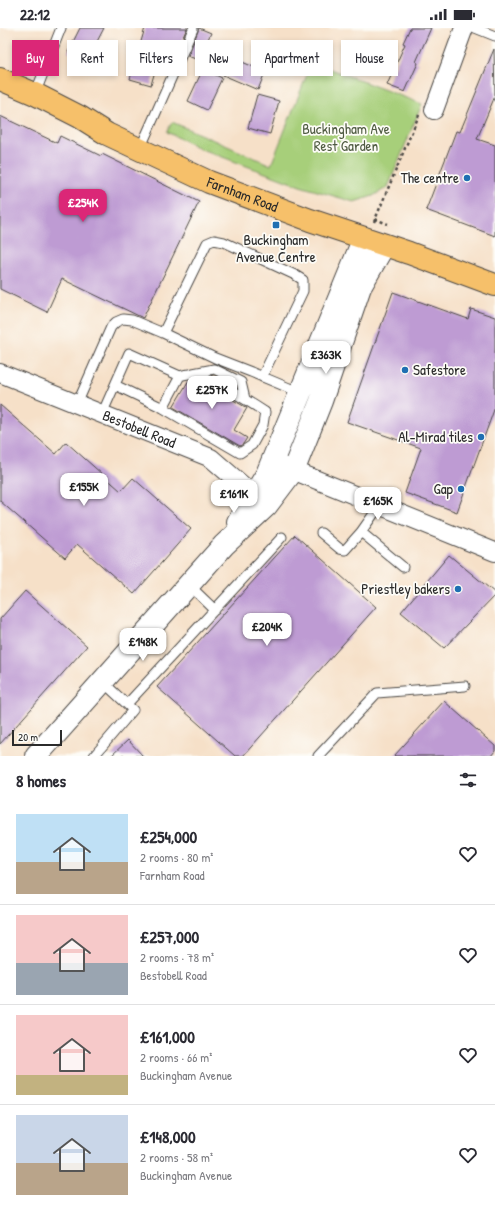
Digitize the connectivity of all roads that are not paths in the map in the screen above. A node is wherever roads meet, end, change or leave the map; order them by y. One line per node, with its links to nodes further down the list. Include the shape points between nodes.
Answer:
1 (61, 28): 7 (lane)
2 (464, 28): 8 (street)
3 (475, 28): 5 (lane)
4 (193, 29): 9 (lane)
5 (495, 36)
6 (0, 79): 7 (main road, Farnham Road)
7 (35, 94): 9 (main road, Farnham Road, via 107,134)
8 (434, 110)
9 (140, 149): 10 (main road, Farnham Road, via 209,182)
10 (374, 242): 11 (main road, Farnham Road); 17 (street, via 360,287)
11 (495, 285)
12 (163, 333): 15 (lane); 15 (lane, via 207,243 214,240 224,242 303,280 303,291); 18 (lane, via 132,320 122,319 116,322 111,327)
13 (0, 373): 18 (street, Bestobell Road)
14 (180, 376): 16 (lane, via 129,353); 19 (lane); 19 (lane, via 189,374 203,377 245,399 265,412 263,425 252,445 240,453)
15 (262, 377): 17 (lane)
16 (115, 385): 19 (lane); 20 (lane)
17 (310, 397): 21 (street); 22 (street)
18 (77, 404): 20 (street, Bestobell Road)
19 (163, 408)
20 (102, 414): 23 (street, Bestobell Road, via 211,458)
21 (272, 462): 22 (street); 23 (street)
22 (294, 469): 23 (street); 24 (street)
23 (260, 501): 30 (street)
24 (380, 505): 25 (lane); 28 (street)
25 (361, 532): 26 (lane, via 345,550 340,549); 29 (lane)
26 (321, 533)
27 (282, 537): 31 (lane)
28 (495, 552)
29 (403, 567)
30 (189, 585): 31 (lane); 32 (street)
31 (215, 610): 34 (lane)
32 (103, 682): 34 (lane); 35 (street)
33 (465, 686): 37 (lane, via 377,693)
34 (127, 704): 36 (lane, via 133,710)
35 (36, 756)
36 (94, 756)
37 (318, 756)

